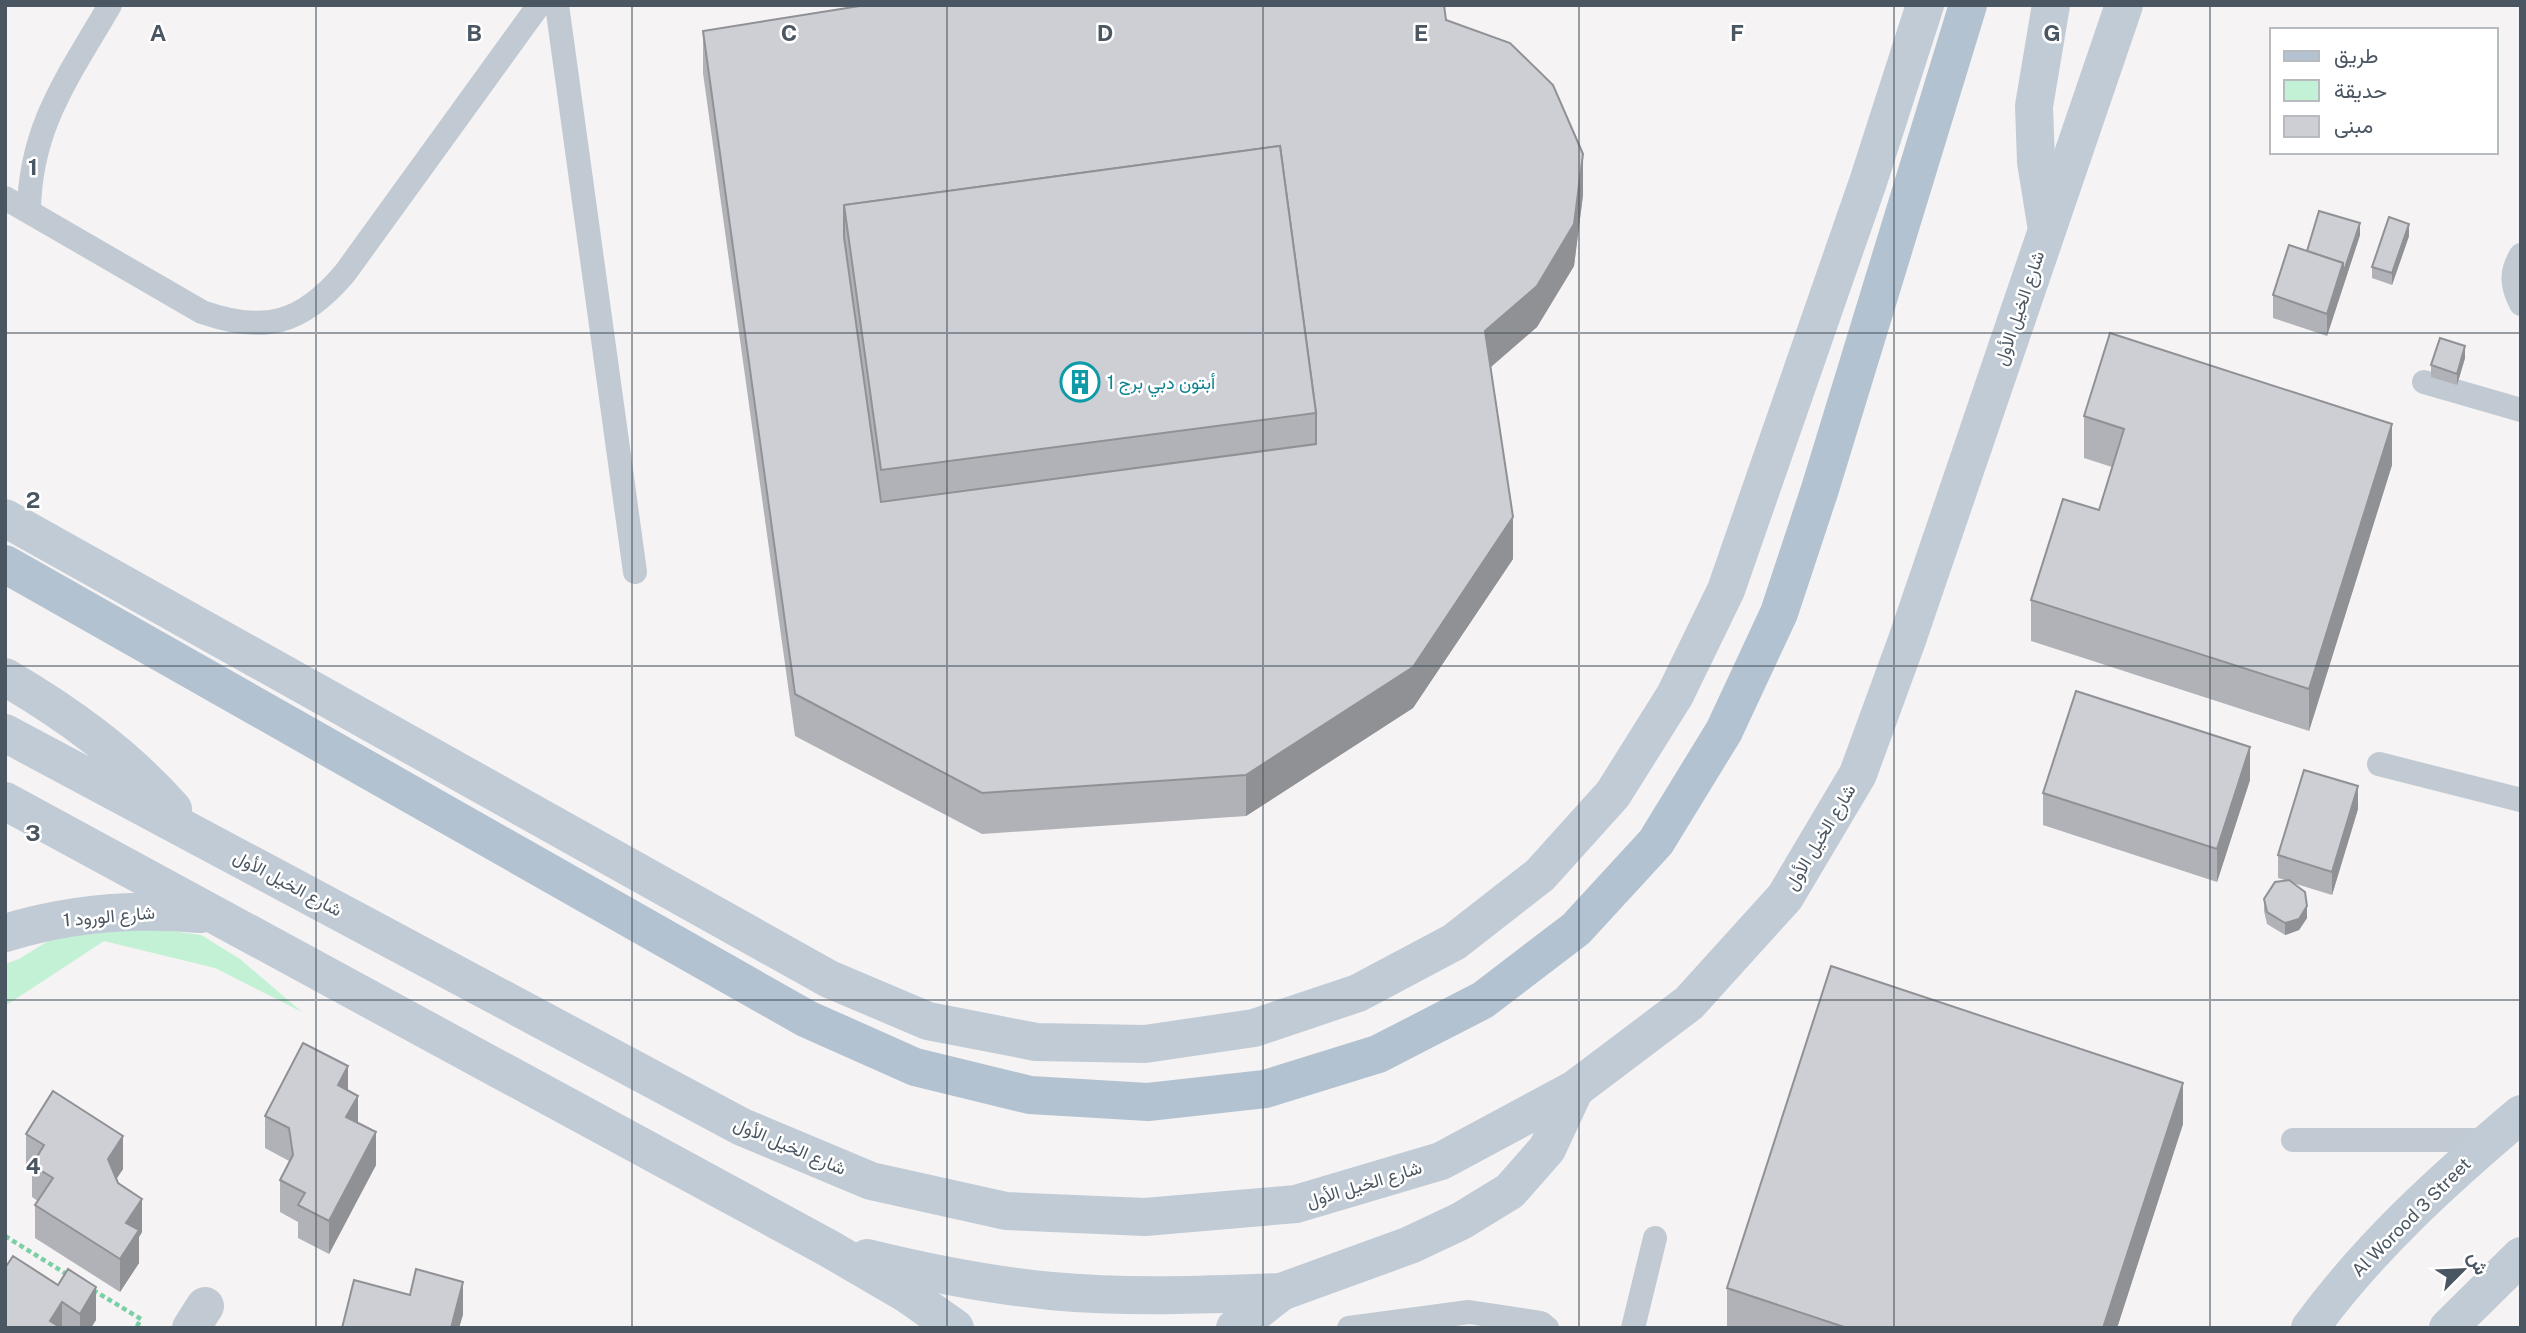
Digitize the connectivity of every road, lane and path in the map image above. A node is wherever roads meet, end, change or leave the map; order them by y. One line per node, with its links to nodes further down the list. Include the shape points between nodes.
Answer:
1 (110, 5): 9 (lane, via 41,128 29,183)
2 (539, 5): 9 (lane, via 345,273 325,298 297,316 254,324 232,323 201,312)
3 (558, 5): 17 (lane)
4 (1925, 5): 15 (main road, via 1726,590 1675,695 1614,794 1540,875 1454,942 1358,993 1254,1028 1145,1044 1050,1042 928,1021 829,979)
5 (1968, 5): 16 (main road, via 1779,613 1724,731 1656,842 1576,929 1471,1006 1378,1054 1265,1089 1148,1102 1030,1095 915,1067 807,1019)
6 (2052, 5): 10 (main road, via 2034,106 2036,162)
7 (2124, 5): 10 (main road, شارع الخيل الأول)
8 (5, 198): 9 (lane)
9 (29, 211)
10 (2047, 226): 26 (main road, شارع الخيل الأول, via 1858,774 1776,907 1689,1003)
11 (2521, 255): 12 (lane, via 2512,286)
12 (2521, 304)
13 (2424, 382): 14 (lane)
14 (2521, 410)
15 (5, 518)
16 (5, 564)
17 (635, 572)
18 (5, 677): 23 (main road, via 116,752)
19 (5, 733): 23 (main road, شارع الخيل الأول)
20 (2379, 764): 21 (lane)
21 (2521, 800)
22 (5, 801): 24 (main road)
23 (193, 832): 26 (main road, شارع الخيل الأول, via 743,1127 871,1181 1006,1211 1145,1217 1296,1204 1441,1161)
24 (213, 915): 25 (main road, شارع الورود 1, via 153,910 93,913); 32 (main road)
25 (5, 933)
26 (1575, 1089): 36 (main road, via 1547,1149 1510,1191 1410,1245)
27 (2521, 1114): 29 (main road, Al Worood 3 Street)
28 (2293, 1140): 29 (lane)
29 (2490, 1140): 43 (main road, Al Worood 3 Street, via 2390,1233)
30 (5, 1236): 34 (path)
31 (1655, 1238): 42 (lane)
32 (828, 1248): 36 (main road, via 939,1275 1052,1291 1165,1296); 38 (main road)
33 (2521, 1256): 44 (main road)
34 (73, 1278)
35 (84, 1285): 37 (path, via 141,1319)
36 (1281, 1292): 39 (main road)
37 (136, 1328)
38 (956, 1328)
39 (1235, 1328)
40 (1349, 1328): 41 (lane, via 1469,1312 1541,1323)
41 (1547, 1328)
42 (1633, 1328)
43 (2310, 1328)
44 (2448, 1328)

